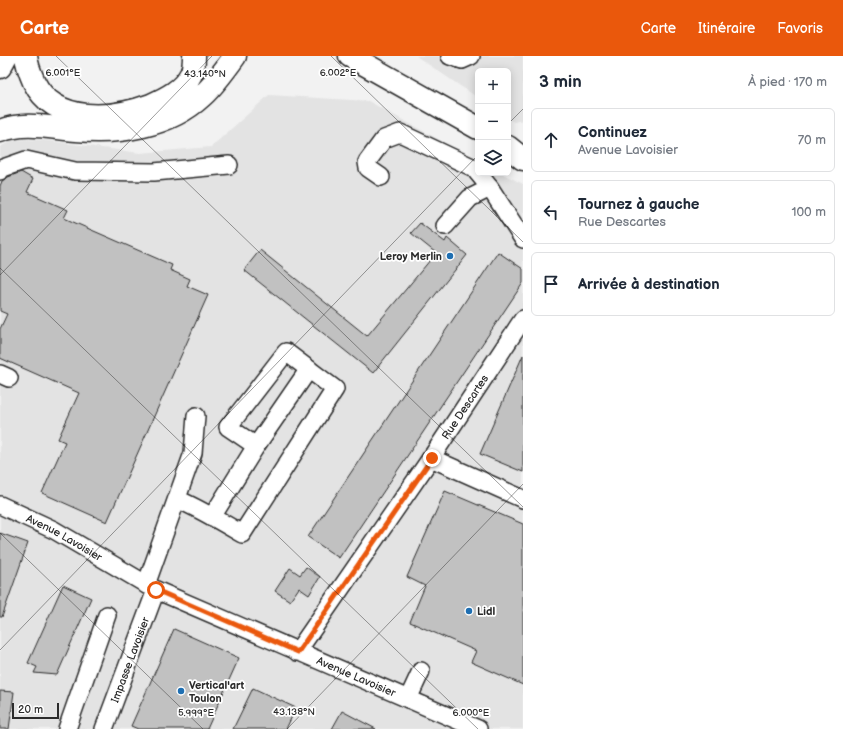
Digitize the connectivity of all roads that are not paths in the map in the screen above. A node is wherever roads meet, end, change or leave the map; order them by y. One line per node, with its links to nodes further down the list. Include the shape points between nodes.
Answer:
1 (6, 56): 8 (main road)
2 (26, 56): 3 (main road, via 28,70 34,83 47,99 62,109 96,116 131,112 169,97 186,83)
3 (194, 56)
4 (235, 56): 10 (main road, via 201,97 187,108 155,122 113,130 75,130 33,125 16,126)
5 (350, 56): 9 (main road)
6 (450, 56): 7 (street, via 462,60)
7 (471, 56)
8 (0, 67)
9 (475, 126)
10 (0, 131)
11 (511, 142): 12 (main road)
12 (523, 145)
13 (511, 149): 14 (main road)
14 (523, 158)
15 (229, 165): 17 (street, via 154,172 75,171 26,160)
16 (475, 169): 19 (street, via 400,133 384,139 367,162 368,168)
17 (0, 171)
18 (480, 176): 20 (street)
19 (382, 177)
20 (490, 188): 21 (street, via 470,198); 22 (street)
21 (445, 226)
22 (523, 239)
23 (523, 320): 24 (street, Rue Descartes)
24 (517, 342): 28 (street, Rue Descartes)
25 (309, 369): 27 (street); 27 (street, via 286,352 228,427); 32 (street, via 335,389 242,534)
26 (196, 416): 29 (street, Impasse Lavoisier, via 192,453)
27 (256, 446): 32 (street)
28 (432, 458): 30 (street); 35 (street, Rue Descartes)
29 (177, 499): 32 (street); 33 (street, Impasse Lavoisier)
30 (523, 499)
31 (0, 505): 33 (street, Avenue Lavoisier, via 54,530)
32 (212, 516)
33 (151, 588): 35 (street, Avenue Lavoisier); 39 (street, Impasse Lavoisier)
34 (108, 615): 38 (street)
35 (298, 652): 37 (street, Avenue Lavoisier)
36 (421, 671): 37 (street)
37 (408, 699): 40 (street, Avenue Lavoisier)
38 (67, 729)
39 (104, 729)
40 (478, 729)

